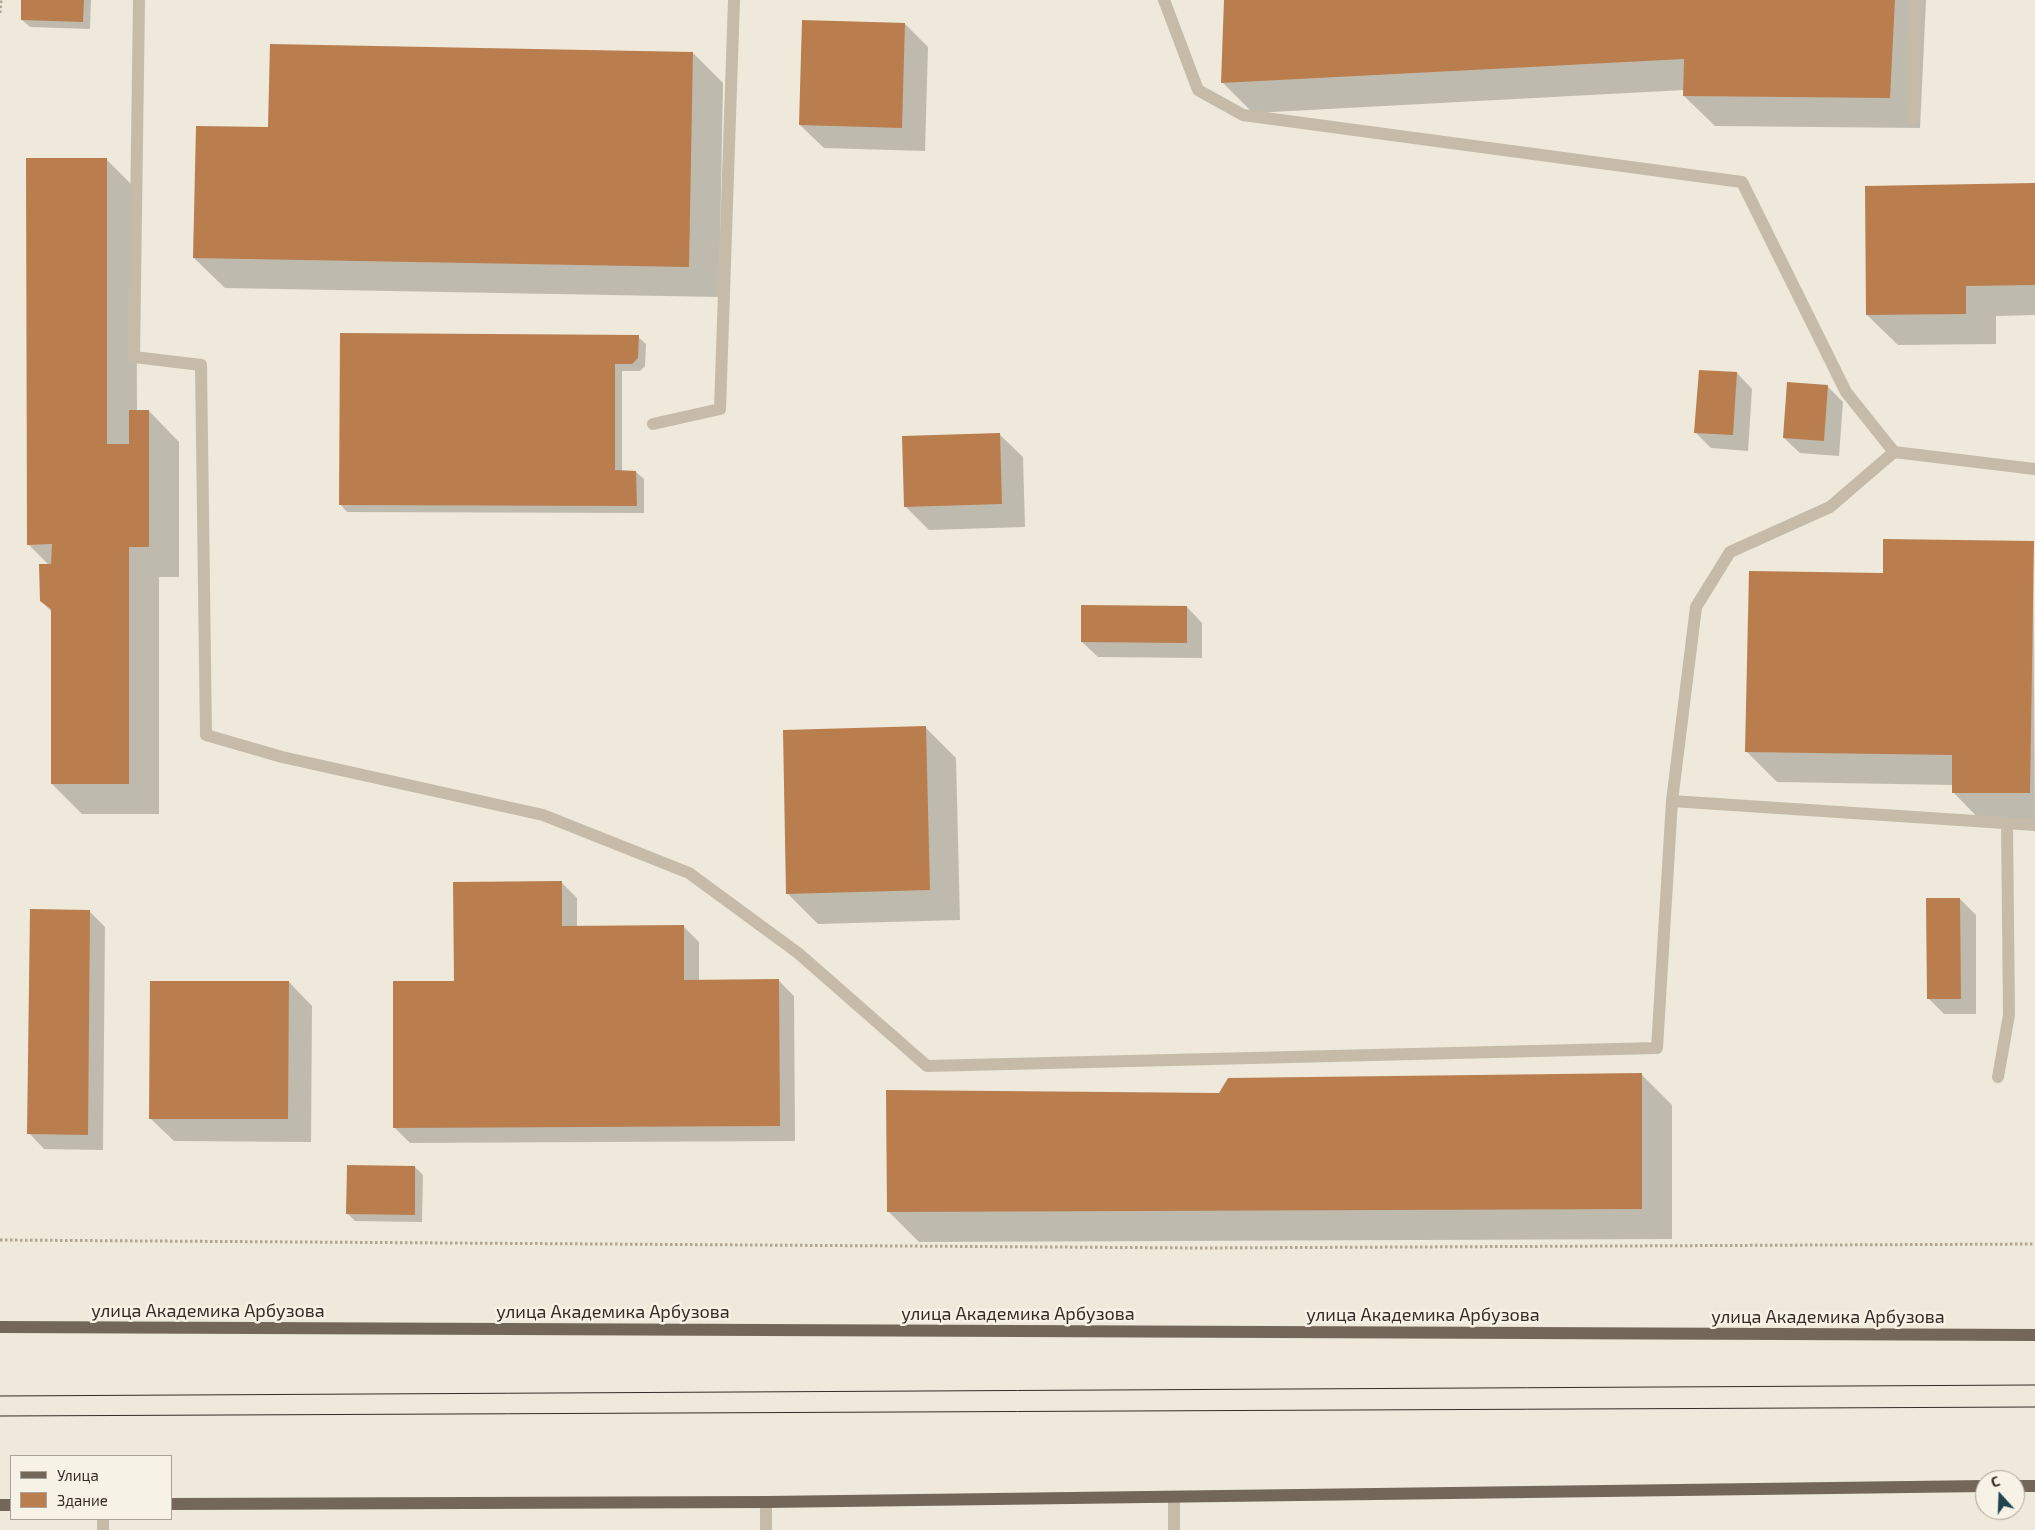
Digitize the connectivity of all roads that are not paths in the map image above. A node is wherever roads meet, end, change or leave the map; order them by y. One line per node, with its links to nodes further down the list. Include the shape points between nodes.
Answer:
1 (139, 0): 9 (street, via 134,357 201,365 206,735 282,757 543,815 690,873 798,953 927,1066 1657,1048)
2 (734, 0): 6 (street, via 720,408)
3 (1164, 0): 7 (street, via 1198,90 1243,115 1742,182 1846,392)
4 (1916, 0): 5 (street)
5 (1913, 118)
6 (653, 424)
7 (1894, 452): 8 (street); 9 (street, via 1830,507 1730,552 1696,607)
8 (2035, 469)
9 (1672, 801): 10 (street)
10 (2007, 823): 11 (street); 12 (street, via 2009,1015)
11 (2035, 825)
12 (1998, 1077)
13 (0, 1327): 14 (main road, улица Академика Арбузова)
14 (2035, 1335)
15 (1975, 1486): 16 (main road)
16 (1174, 1498): 17 (main road); 20 (street)
17 (766, 1502): 18 (main road); 19 (street)
18 (172, 1504)
19 (766, 1530)
20 (1174, 1530)

